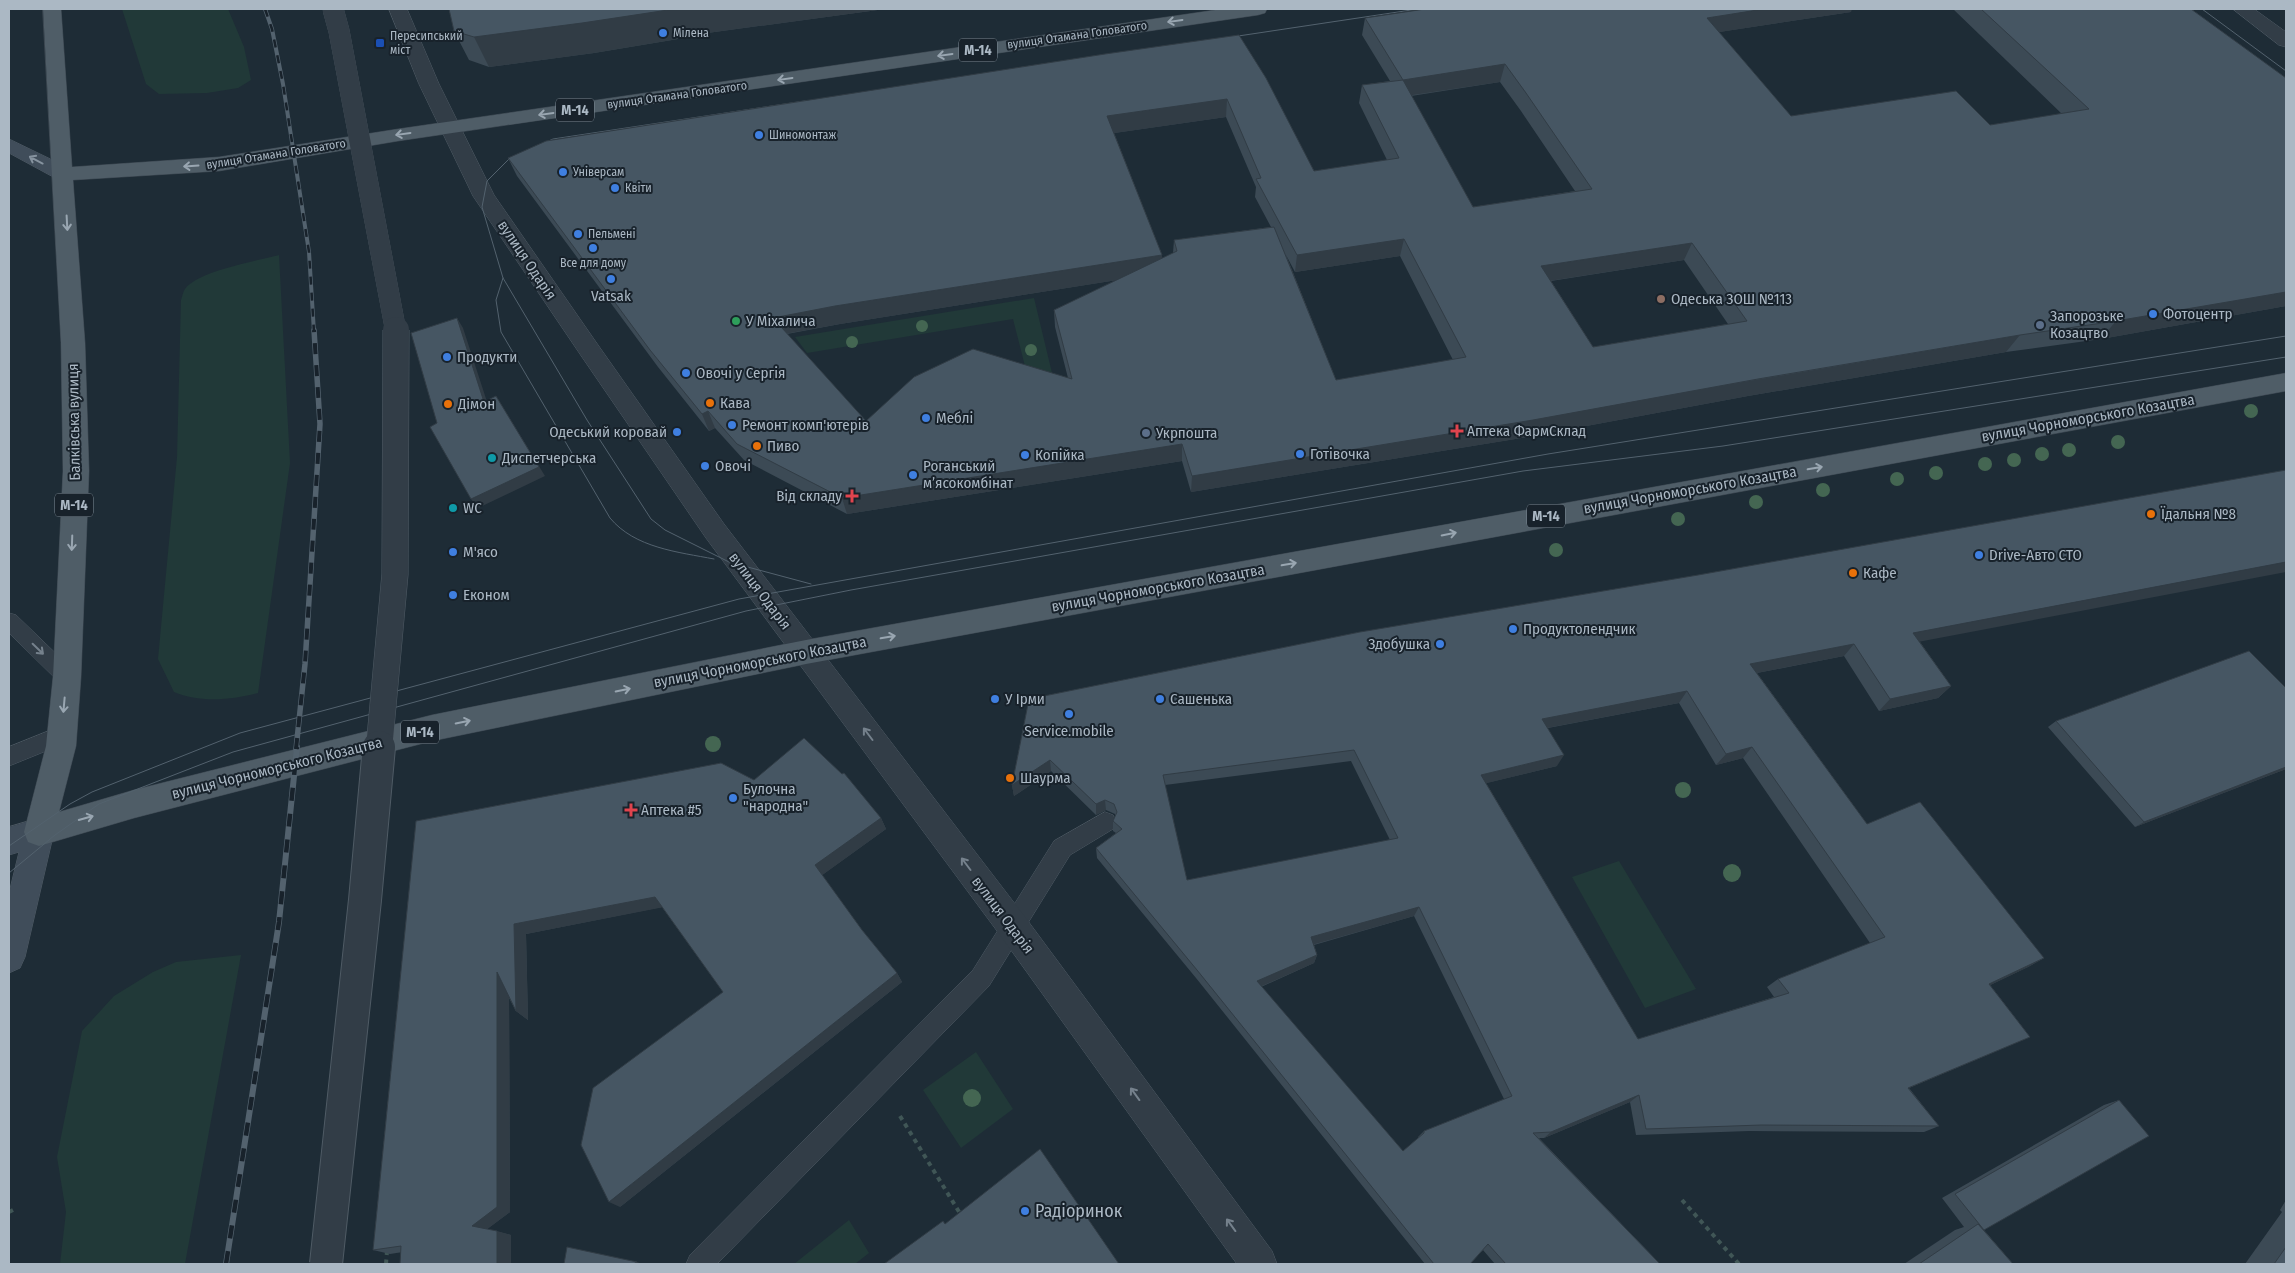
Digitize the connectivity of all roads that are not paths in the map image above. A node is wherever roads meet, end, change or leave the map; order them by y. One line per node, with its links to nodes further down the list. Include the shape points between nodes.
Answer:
1 (52, 9): 9 (main road, Балківська вулиця)
2 (333, 9): 21 (street, bridge, via 396,333 396,574)
3 (398, 9): 7 (street, вулиця Одарія)
4 (1258, 9): 7 (main road, вулиця Отамана Головатого / М-14, one-way to 7)
5 (2242, 9): 6 (street)
6 (2286, 41)
7 (451, 128): 9 (main road, вулиця Отамана Головатого / М-14, one-way to 9, via 219,164); 12 (street, вулиця Одарія, via 489,204 715,531)
8 (9, 145): 9 (main road, one-way to 8)
9 (64, 174): 13 (main road, Балківська вулиця / М-14, one-way to 13, via 74,343 76,471)
10 (2286, 382): 12 (main road, вулиця Чорноморського Козацтва / М-14, one-way to 10)
11 (9, 621): 13 (lane, one-way to 13)
12 (806, 652): 17 (main road, вулиця Чорноморського Козацтва / М-14, one-way to 12, via 134,804 432,728); 19 (street, вулиця Одарія, one-way to 12)
13 (67, 678): 14 (main road, Балківська вулиця / М-14, one-way to 14)
14 (61, 735): 15 (lane); 17 (main road, Балківська вулиця / М-14)
15 (9, 757)
16 (1105, 822): 19 (lane, via 1062,848)
17 (39, 832): 18 (main road); 20 (main road, М-14)
18 (9, 841)
19 (1014, 928): 22 (lane, via 981,978); 23 (street, вулиця Одарія, one-way to 19)
20 (9, 957)
21 (326, 1264)
22 (699, 1264)
23 (1259, 1264)

